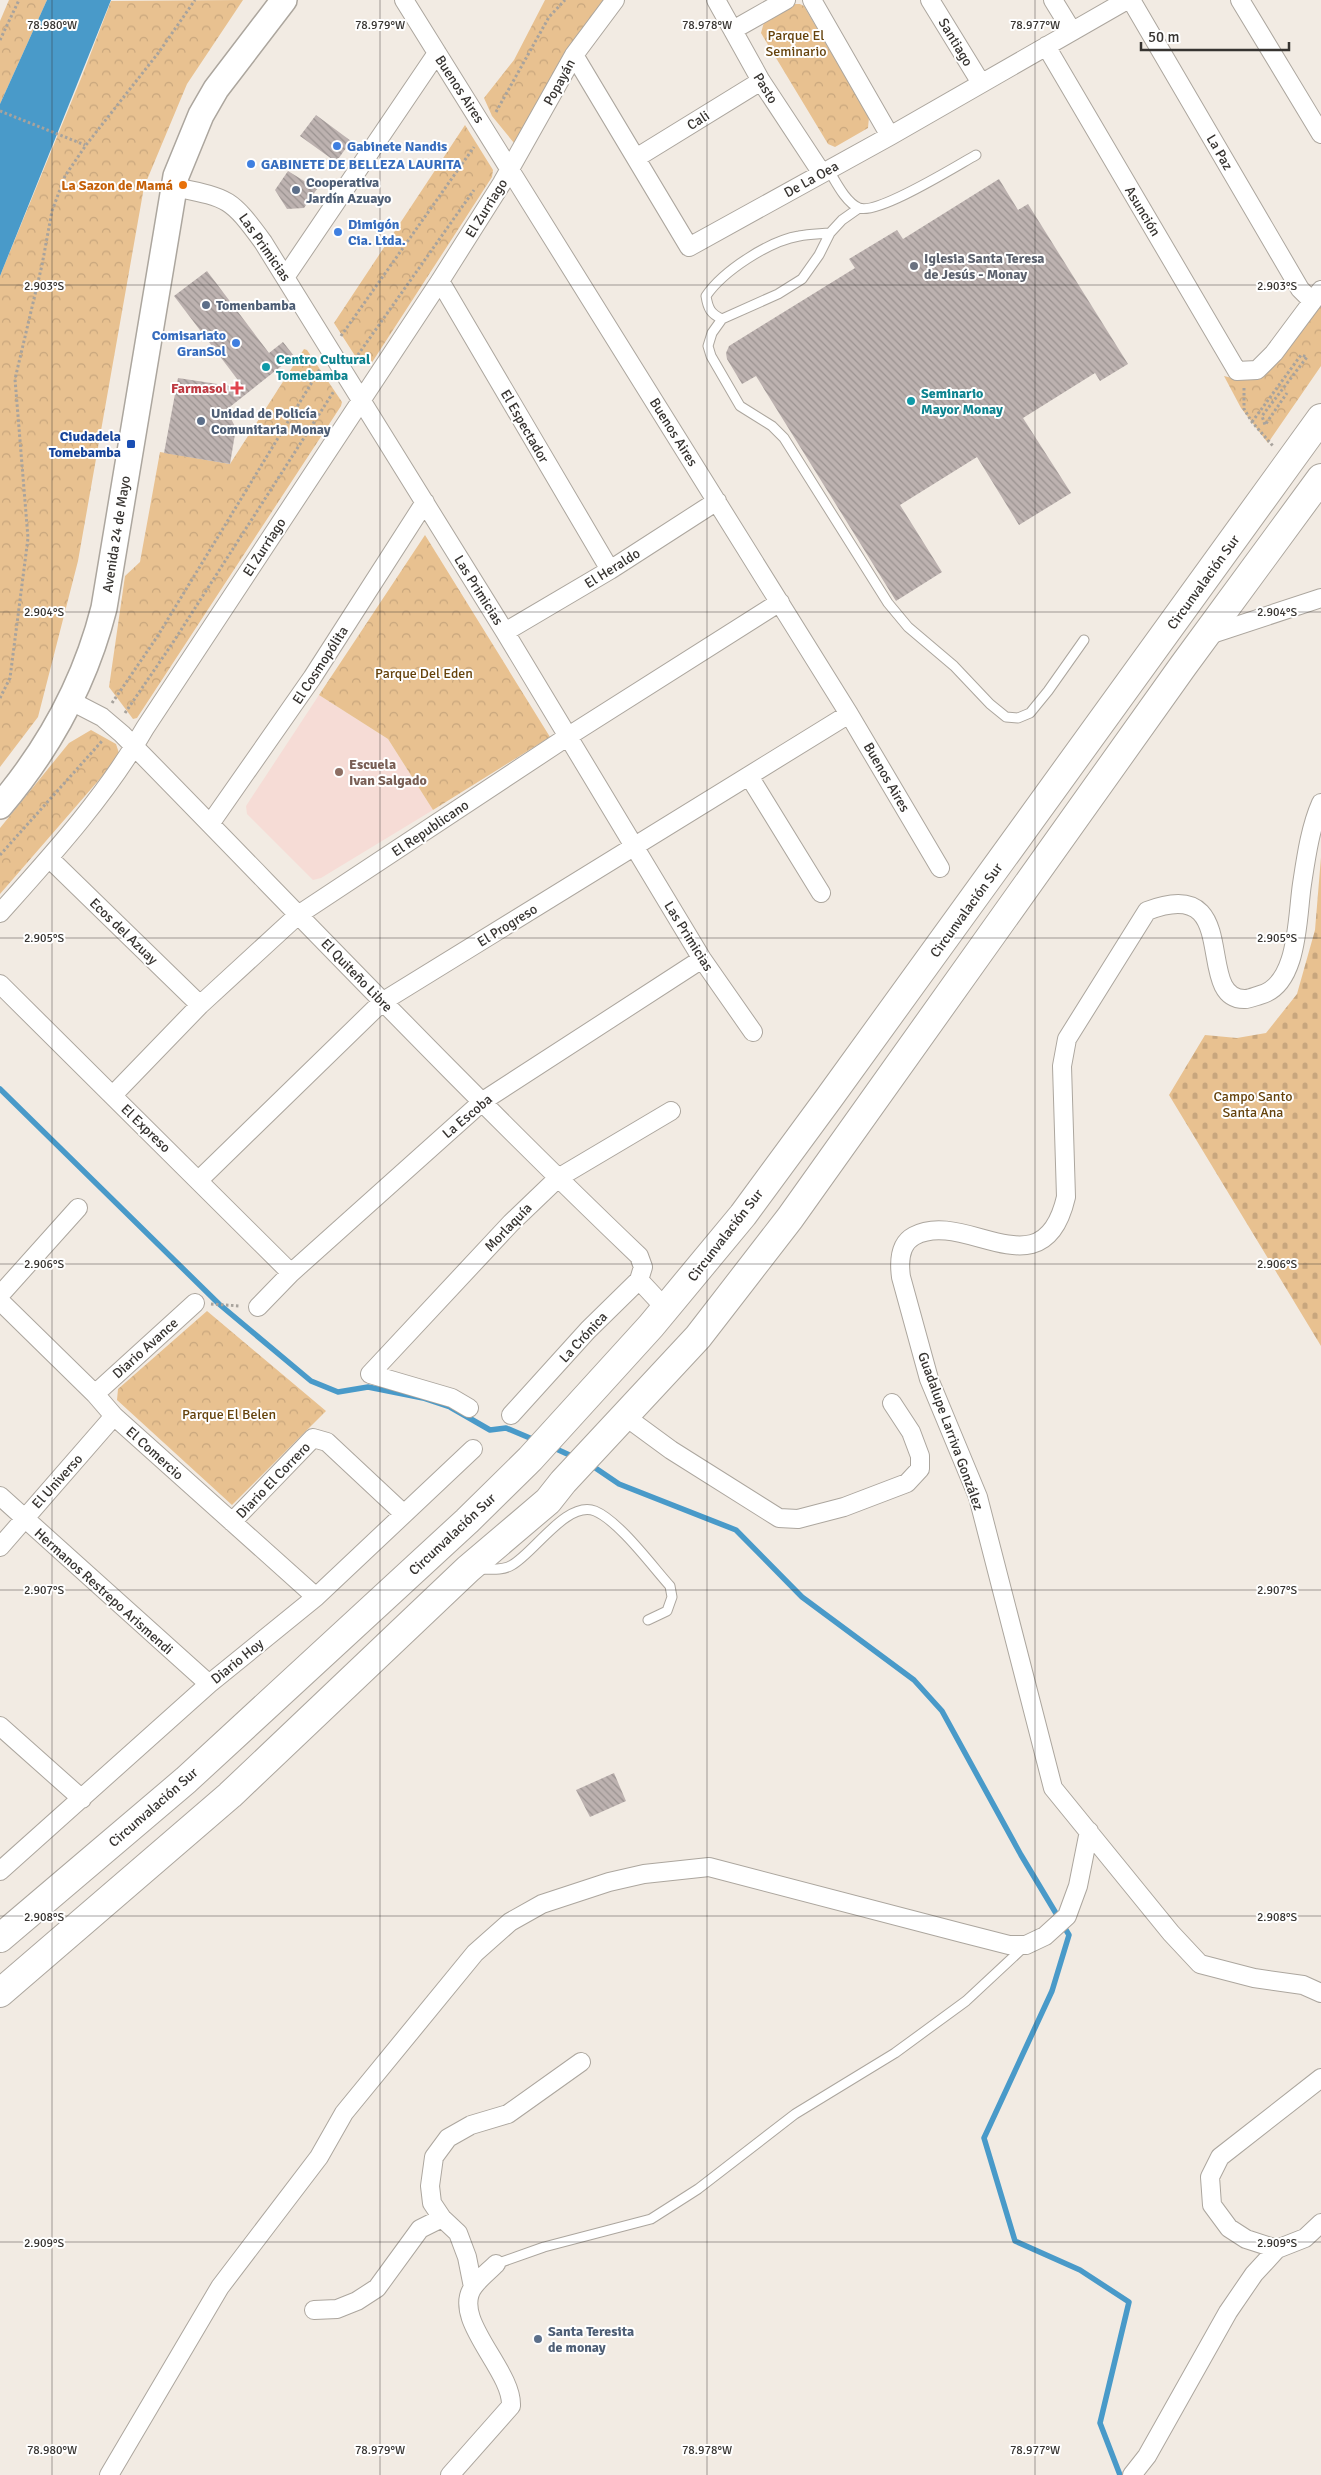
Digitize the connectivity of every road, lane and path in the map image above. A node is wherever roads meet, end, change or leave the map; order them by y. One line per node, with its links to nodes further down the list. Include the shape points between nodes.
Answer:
1 (19, 0): 17 (path)
2 (195, 0): 27 (path)
3 (284, 0): 33 (main road, Avenida 24 de Mayo, via 216,89 189,142)
4 (404, 0): 19 (street, Buenos Aires)
5 (565, 0): 24 (path, via 549,17)
6 (615, 0): 20 (street, Popayán)
7 (716, 0): 15 (street, Pasto)
8 (786, 0): 15 (street)
9 (812, 0): 26 (street)
10 (930, 0): 22 (street, Santiago)
11 (1053, 0): 16 (street)
12 (1127, 0): 16 (street, De La Oea)
13 (1131, 0): 38 (street, La Paz, via 1300,289)
14 (1240, 0): 25 (street)
15 (733, 30): 21 (street, Pasto)
16 (1072, 31): 18 (street, De La Oea)
17 (0, 40)
18 (1046, 46): 22 (street, De La Oea); 41 (street, Asunción, via 1237,371)
19 (437, 53): 24 (street, Buenos Aires); 36 (street)
20 (574, 55): 29 (street, De La Oea); 30 (street, Popayán)
21 (761, 82): 29 (street, Cali); 31 (street, Pasto)
22 (981, 83): 26 (street, De La Oea)
23 (0, 111): 27 (path)
24 (486, 129): 30 (street, Buenos Aires); 40 (path)
25 (1321, 134)
26 (890, 136): 31 (street, De La Oea)
27 (86, 145): 57 (path, via 65,176 52,211 15,379 28,538 10,678)
28 (976, 155): 34 (lane, via 897,199 870,208)
29 (636, 158): 31 (street, De La Oea, via 690,246)
30 (510, 168): 37 (street, El Zurriago); 49 (street, Buenos Aires)
31 (825, 171): 34 (lane)
32 (477, 185): 42 (path)
33 (174, 188): 36 (street, Las Primicias, via 219,197 235,205); 58 (main road, Avenida 24 de Mayo, via 104,608 90,655)
34 (859, 208): 35 (lane)
35 (830, 233): 39 (lane, via 802,279 778,294); 39 (lane, via 797,236 740,263 714,284 706,296 712,315)
36 (286, 276): 40 (street, Las Primicias)
37 (440, 281): 44 (street, El Zurriago); 51 (street, El Espectador)
38 (1317, 296): 41 (street, via 1274,353 1257,370)
39 (722, 319): 55 (lane, via 708,346 720,374 740,406 772,426 784,438 888,603 908,627 954,666 990,704 1006,716 1018,718 1030,713)
40 (332, 350): 42 (street, Las Primicias); 60 (path, via 156,637)
41 (1243, 372): 46 (path, via 1244,409)
42 (345, 373): 44 (street, Las Primicias); 60 (path, via 172,644)
43 (1287, 393): 46 (path, via 1265,425 1262,416 1307,357 1301,355)
44 (362, 400): 50 (street, Las Primicias); 62 (street, El Zurriago)
45 (1321, 418): 47 (highway, Circunvalación Sur)
46 (1252, 422): 47 (path, via 1268,442)
47 (1291, 460): 91 (highway, Circunvalación Sur, via 846,1076 743,1215)
48 (1321, 478): 56 (highway)
49 (717, 501): 51 (street, El Heraldo); 53 (street, Buenos Aires)
50 (425, 502): 54 (street, Las Primicias); 66 (street, El Cosmopólita, via 312,678)
51 (610, 570): 54 (street, El Heraldo)
52 (1321, 598): 56 (street, via 1208,635)
53 (780, 602): 59 (street, Buenos Aires); 61 (street, El Republicano)
54 (505, 632): 61 (street, Las Primicias)
55 (1084, 640)
56 (1183, 666): 97 (highway, via 790,1218 698,1337)
57 (0, 698)
58 (71, 701): 60 (street, El Quiteño Libre); 65 (main road, Avenida 24 de Mayo, via 33,765)
59 (850, 714): 63 (street, El Progreso); 70 (street, Buenos Aires)
60 (109, 722): 62 (street, El Quiteño Libre); 68 (path)
61 (567, 737): 67 (street, Las Primicias); 73 (street, El Republicano)
62 (135, 746): 66 (street, El Quiteño Libre); 69 (street, El Zurriago)
63 (750, 776): 67 (street, El Progreso); 71 (street)
64 (1321, 804): 110 (street, Guadalupe Larriva González, via 1311,834 1290,962 1279,981 1265,994 1245,999 1232,996 1221,983 1209,924 1200,912 1186,903 1166,903 1147,911 1067,1039 1062,1066 1066,1197 1063,1211 1048,1232 1031,1243 1011,1246 936,1229 923,1231 911,1237 899,1260 930,1379 978,1497 1053,1788)
65 (0, 806)
66 (210, 824): 73 (street, El Quiteño Libre)
67 (635, 847): 74 (street, Las Primicias); 76 (street, El Progreso)
68 (0, 855)
69 (49, 858): 72 (street, El Zurriago); 77 (street, Ecos del Azuay)
70 (940, 868)
71 (821, 893)
72 (0, 913)
73 (298, 915): 76 (street, El Quiteño Libre); 77 (street, El Republicano)
74 (702, 959): 78 (street, Las Primicias); 80 (street, La Escoba)
75 (0, 984): 79 (street, El Expreso)
76 (382, 1002): 80 (street, El Quiteño Libre); 83 (street, El Progreso)
77 (200, 1005): 79 (street, El Republicano)
78 (753, 1032)
79 (113, 1095): 83 (street, El Expreso)
80 (482, 1101): 82 (street, El Quiteño Libre); 85 (street, La Escoba)
81 (671, 1111): 82 (street, Morlaquía)
82 (558, 1178): 86 (street, El Quiteño Libre, via 639,1256 643,1267); 94 (street, Morlaquía, via 511,1223 370,1374 452,1398)
83 (199, 1180): 85 (street, El Expreso)
84 (78, 1208): 87 (street)
85 (291, 1273): 90 (street, La Escoba)
86 (639, 1280): 91 (street); 95 (street, La Crónica, via 588,1330)
87 (0, 1295)
88 (0, 1301): 92 (street, El Comercio)
89 (195, 1303): 90 (path); 92 (street, Diario Avance)
90 (258, 1307)
91 (666, 1308): 112 (highway, Circunvalación Sur, via 530,1458 467,1521 186,1780)
92 (95, 1394): 96 (street, El Comercio)
93 (892, 1403): 97 (street, via 911,1432 920,1456 920,1469 907,1483 798,1519 779,1518 671,1450)
94 (469, 1408)
95 (511, 1415)
96 (114, 1416): 101 (street, El Universo); 102 (street, El Comercio)
97 (626, 1417): 104 (highway, via 548,1501)
98 (473, 1449): 100 (street, Diario Hoy)
99 (0, 1496): 101 (street, Hermanos Restrepo Arismendi)
100 (404, 1514): 102 (street, Diario El Correro, via 327,1442 313,1438); 105 (street, Diario Hoy)
101 (24, 1519): 103 (street, El Universo); 107 (street, Hermanos Restrepo Arismendi)
102 (232, 1522): 105 (street, El Comercio)
103 (0, 1547)
104 (468, 1569): 106 (lane, via 497,1570 512,1566 572,1514 586,1509 596,1511 616,1525 670,1586 672,1597 667,1610); 114 (highway, via 230,1795)
105 (316, 1596): 107 (street, Diario Hoy)
106 (648, 1620)
107 (209, 1684): 109 (street, Diario Hoy)
108 (0, 1726): 109 (street)
109 (82, 1799): 111 (street, Diario Hoy)
110 (1089, 1831): 113 (street, via 1078,1886 1067,1916 1045,1936); 115 (street, Guadalupe Larriva González, via 1200,1964 1254,1978 1303,1985)
111 (0, 1871)
112 (0, 1938)
113 (1026, 1945): 121 (lane, via 966,2001 895,2054 795,2114 698,2188 651,2218 544,2247); 124 (street, via 1008,1945 962,1934 710,1867 644,1874 609,1882 542,1904 510,1922 469,1960 344,2113 319,2156 220,2287)
114 (0, 1993)
115 (1321, 1994)
116 (581, 2062): 118 (street, via 508,2114 471,2125 448,2138 434,2156 430,2186 432,2203)
117 (1321, 2078): 120 (street, via 1220,2156 1210,2177 1212,2205 1229,2228 1246,2239)
118 (442, 2218): 122 (street, via 458,2233); 123 (street, via 420,2229 377,2288 344,2306)
119 (1321, 2223): 120 (street, via 1305,2238)
120 (1278, 2248): 126 (street, via 1254,2274 1228,2312 1147,2456)
121 (496, 2264): 122 (street)
122 (473, 2287): 125 (street, via 469,2315 504,2377 512,2396 511,2406)
123 (314, 2310)
124 (109, 2475)
125 (450, 2475)
126 (1132, 2475)

